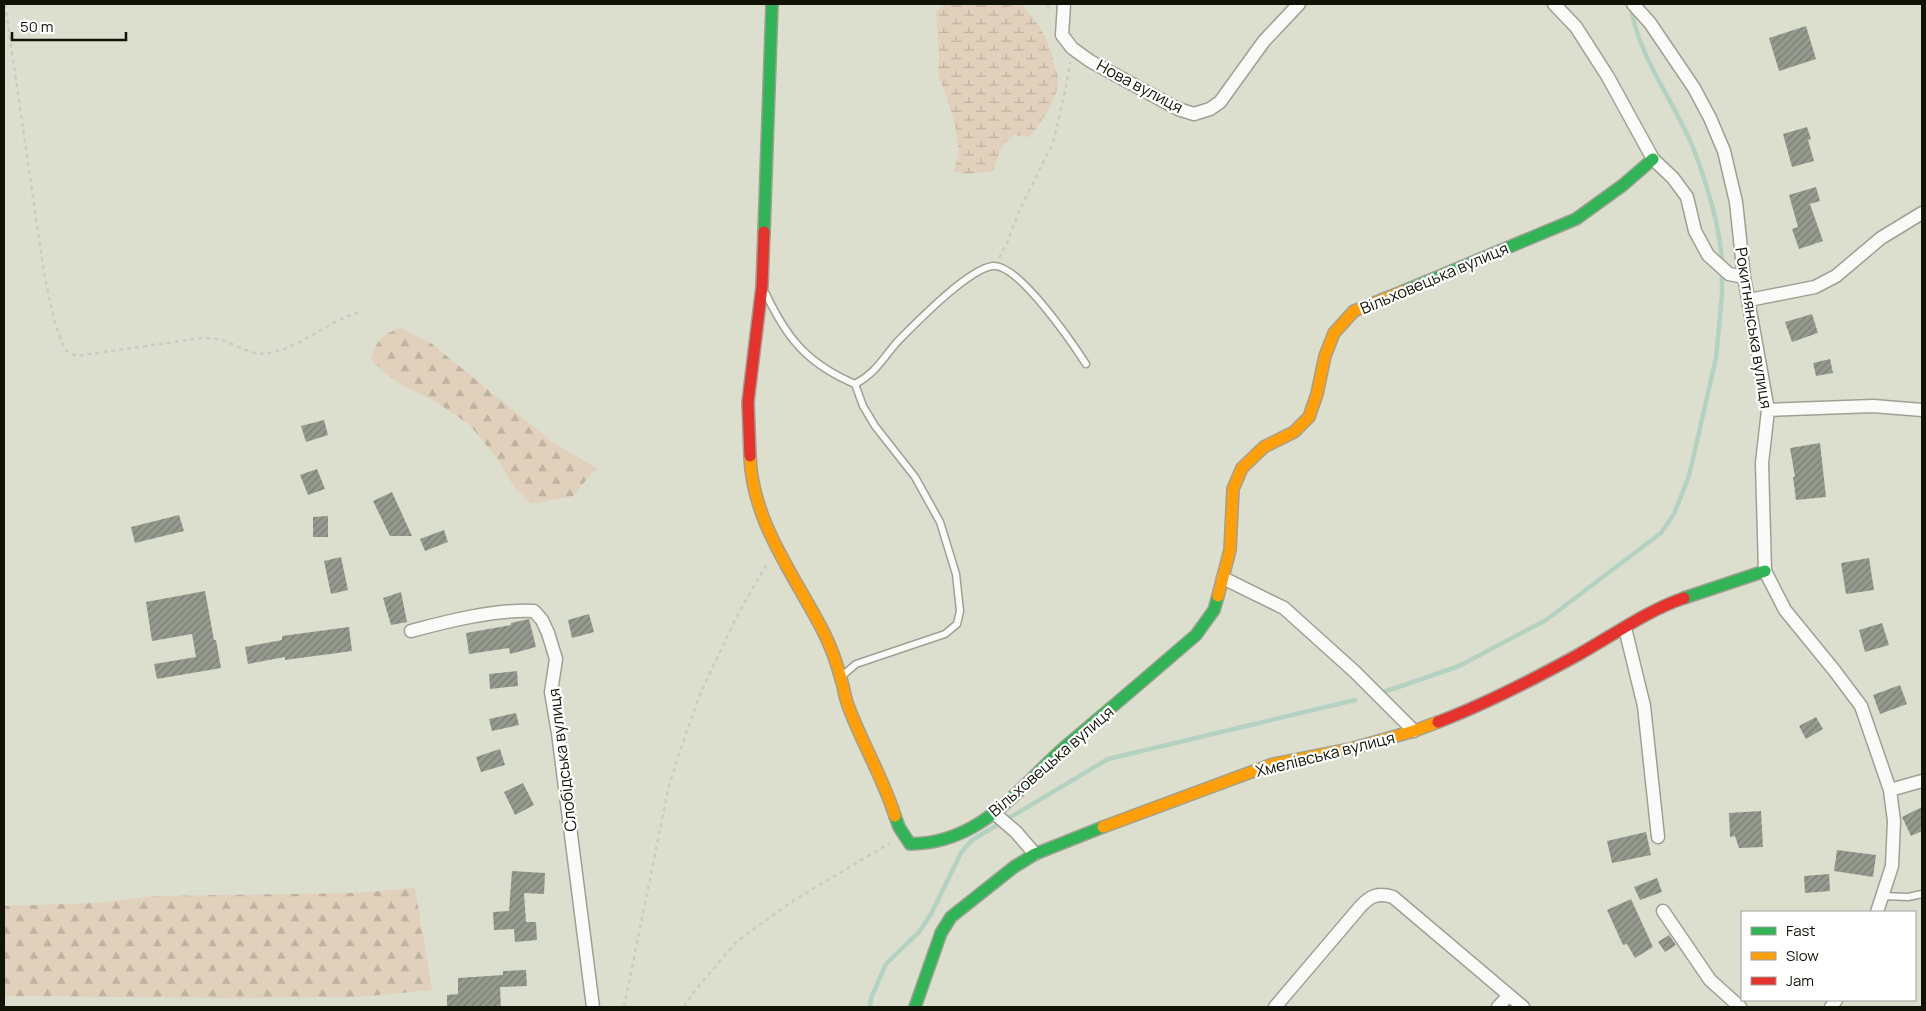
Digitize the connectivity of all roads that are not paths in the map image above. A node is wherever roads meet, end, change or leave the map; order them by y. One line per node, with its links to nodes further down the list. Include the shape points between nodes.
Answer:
1 (772, 4): 9 (street)
2 (1064, 4): 3 (street, Нова вулиця, via 1062,35 1072,48 1140,89 1194,114 1220,102 1264,41)
3 (1299, 4)
4 (1554, 4): 6 (street, Рокитнянська вулиця, via 1576,27)
5 (1633, 4): 8 (street, Рокитнянська вулиця, via 1650,23 1694,88 1724,151 1736,202)
6 (1652, 159): 8 (street, Рокитнянська вулиця, via 1673,178 1687,197 1695,230 1708,255 1729,274); 16 (street, Вільховецька вулиця, via 1576,219 1354,311 1334,333 1309,418 1294,432 1264,447 1242,468 1234,489 1230,550)
7 (1922, 213): 10 (street, via 1881,238 1836,276 1815,287)
8 (1744, 278): 10 (street, Рокитнянська вулиця)
9 (762, 286): 12 (lane, via 779,322 808,356 831,374); 19 (street, via 748,402 754,490 775,547 825,635)
10 (1749, 300): 13 (street, Рокитнянська вулиця)
11 (1086, 364): 12 (lane, via 1048,311 1019,281 995,266 981,269 942,298 868,377)
12 (855, 384): 19 (lane, via 863,406 915,478 940,522 956,574 960,611 957,624 945,634 856,664)
13 (1768, 410): 14 (street, via 1873,406); 15 (street, Рокитнянська вулиця, via 1762,464)
14 (1922, 410)
15 (1765, 571): 17 (street, Хмелівська вулиця, via 1666,604); 22 (street, Рокитнянська вулиця, via 1785,610 1861,706)
16 (1223, 578): 20 (street, via 1284,608 1356,672); 23 (street, Вільховецька вулиця, via 1214,610 1196,635 1055,756)
17 (1625, 628): 20 (street, Хмелівська вулиця, via 1474,708); 24 (street, via 1644,706)
18 (412, 631): 31 (street, Слобідська вулиця, via 447,621 520,611 534,612 545,627 556,659 551,692)
19 (841, 677): 23 (street, Вільховецька вулиця, via 848,707 910,844 924,844 954,836)
20 (1414, 731): 25 (street, Хмелівська вулиця, via 1350,749 1273,764)
21 (1922, 781): 22 (street)
22 (1890, 790): 27 (street, Рокитнянська вулиця, via 1894,821 1892,866)
23 (997, 815): 25 (street)
24 (1658, 837)
25 (1035, 854): 32 (street, Хмелівська вулиця, via 951,917 941,933)
26 (1922, 894): 27 (lane)
27 (1883, 896): 29 (street, Рокитнянська вулиця)
28 (1663, 911): 36 (street, via 1710,980)
29 (1878, 911)
30 (1509, 995): 33 (street, via 1393,897 1375,895 1360,906); 34 (street); 35 (street)
31 (593, 1007)
32 (915, 1007)
33 (1275, 1007)
34 (1498, 1007)
35 (1523, 1007)
36 (1740, 1007)

